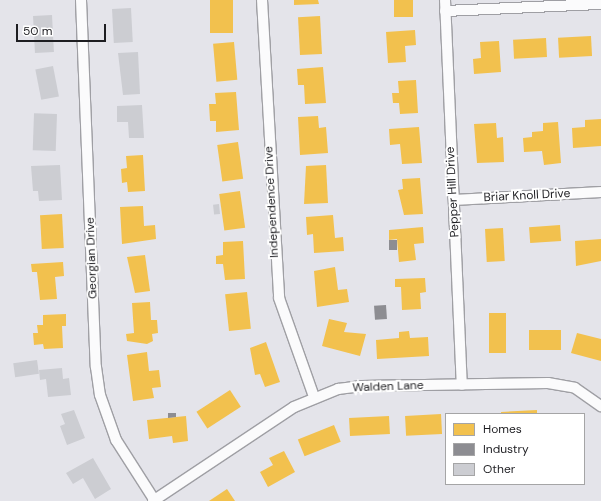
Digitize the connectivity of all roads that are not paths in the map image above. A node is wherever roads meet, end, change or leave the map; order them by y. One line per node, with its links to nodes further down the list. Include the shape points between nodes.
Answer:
1 (81, 0): 11 (street, Georgian Drive, via 96,367 100,395 116,440)
2 (262, 0): 9 (street, Independence Drive, via 277,283 286,326)
3 (444, 0): 5 (street, Pepper Hill Drive)
4 (601, 4): 5 (street)
5 (445, 10): 7 (street, Pepper Hill Drive)
6 (601, 192): 7 (street, Briar Knoll Drive)
7 (454, 200): 8 (street, Pepper Hill Drive)
8 (462, 385): 9 (street, Walden Lane, via 362,386); 10 (street, Walden Lane, via 559,384 589,394)
9 (314, 397): 11 (street, Walden Lane, via 274,419)
10 (601, 406)
11 (154, 501)

